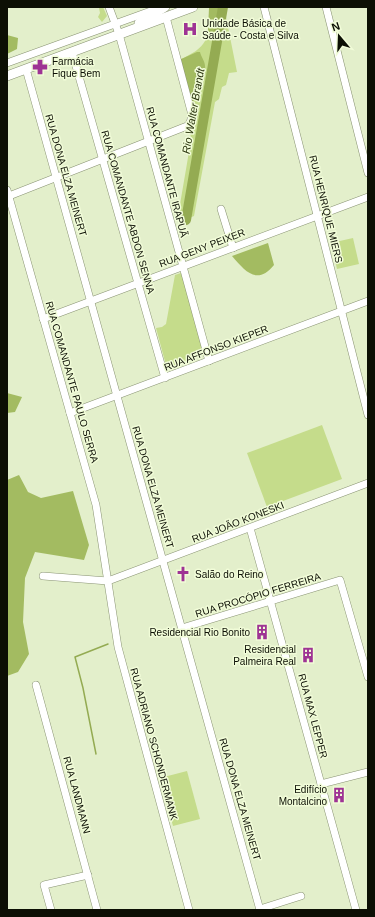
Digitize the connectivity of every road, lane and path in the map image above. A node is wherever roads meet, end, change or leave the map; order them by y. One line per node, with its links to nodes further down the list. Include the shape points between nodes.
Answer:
1 (109, 7): 8 (street, RUA COMANDANTE IRAPUÃ)
2 (161, 7): 8 (street)
3 (165, 7): 9 (main road)
4 (264, 7): 21 (street, RUA HENRIQUE MIERS)
5 (326, 7): 16 (street)
6 (188, 8): 7 (main road)
7 (166, 17): 9 (main road); 14 (street, via 192,115 190,123 183,129)
8 (115, 24): 9 (street, RUA COMANDANTE IRAPUÃ); 11 (street)
9 (119, 34): 10 (main road); 14 (street, RUA COMANDANTE IRAPUÃ)
10 (72, 52): 12 (main road); 15 (street, RUA COMANDANTE ABDON SENNA)
11 (7, 63)
12 (26, 69): 13 (main road); 17 (street, RUA DONA ELZA MEINERT)
13 (7, 76)
14 (148, 142): 15 (street); 23 (street, RUA COMANDANTE IRAPUÃ)
15 (103, 160): 17 (street); 24 (street, RUA COMANDANTE ABDON SENNA)
16 (368, 173)
17 (56, 178): 18 (street); 25 (street, RUA DONA ELZA MEINERT)
18 (8, 193): 28 (street, RUA COMANDANTE PAULO SERRA)
19 (368, 197): 21 (street, RUA GENY PEIXER)
20 (221, 209): 22 (street)
21 (317, 216): 22 (street, RUA GENY PEIXER); 27 (street, RUA HENRIQUE MIERS)
22 (232, 248): 23 (street, RUA GENY PEIXER)
23 (183, 266): 24 (street, RUA GENY PEIXER); 29 (street, RUA COMANDANTE IRAPUÃ)
24 (138, 283): 25 (street, RUA GENY PEIXER); 30 (street, RUA COMANDANTE ABDON SENNA)
25 (91, 301): 28 (street, RUA GENY PEIXER); 31 (street, RUA DONA ELZA MEINERT)
26 (368, 301): 27 (street, RUA AFFONSO KIEPER)
27 (341, 311): 29 (street, RUA AFFONSO KIEPER); 33 (street, RUA HENRIQUE MIERS)
28 (43, 319): 32 (street, RUA COMANDANTE PAULO SERRA)
29 (209, 361): 30 (street, RUA AFFONSO KIEPER)
30 (164, 378): 31 (street, RUA AFFONSO KIEPER)
31 (117, 396): 32 (street, RUA AFFONSO KIEPER); 36 (street, RUA DONA ELZA MEINERT)
32 (70, 413): 38 (street, RUA COMANDANTE PAULO SERRA, via 96,506)
33 (368, 416)
34 (368, 483): 35 (street, RUA JOÃO KONESKI)
35 (250, 528): 36 (street, RUA JOÃO KONESKI); 39 (street, RUA MAX LEPPER)
36 (163, 560): 38 (street, RUA JOÃO KONESKI); 40 (street, RUA DONA ELZA MEINERT)
37 (43, 576): 38 (street, RUA JOÃO KONESKI)
38 (108, 581): 50 (street, RUA ADRIANO SCHONDERMANK, via 119,655)
39 (270, 601): 40 (street, RUA PROCÓPIO FERREIRA); 41 (street, RUA PROCÓPIO FERREIRA, via 340,580); 44 (street, RUA MAX LEPPER)
40 (182, 628): 47 (street, RUA DONA ELZA MEINERT)
41 (368, 677)
42 (36, 685): 45 (street, RUA LANDMANN)
43 (368, 772): 44 (street)
44 (321, 784): 51 (street, RUA MAX LEPPER)
45 (88, 875): 48 (street, via 44,885); 49 (street, RUA LANDMANN)
46 (301, 896): 47 (street)
47 (260, 909)
48 (51, 910)
49 (97, 910)
50 (189, 910)
51 (356, 910)

